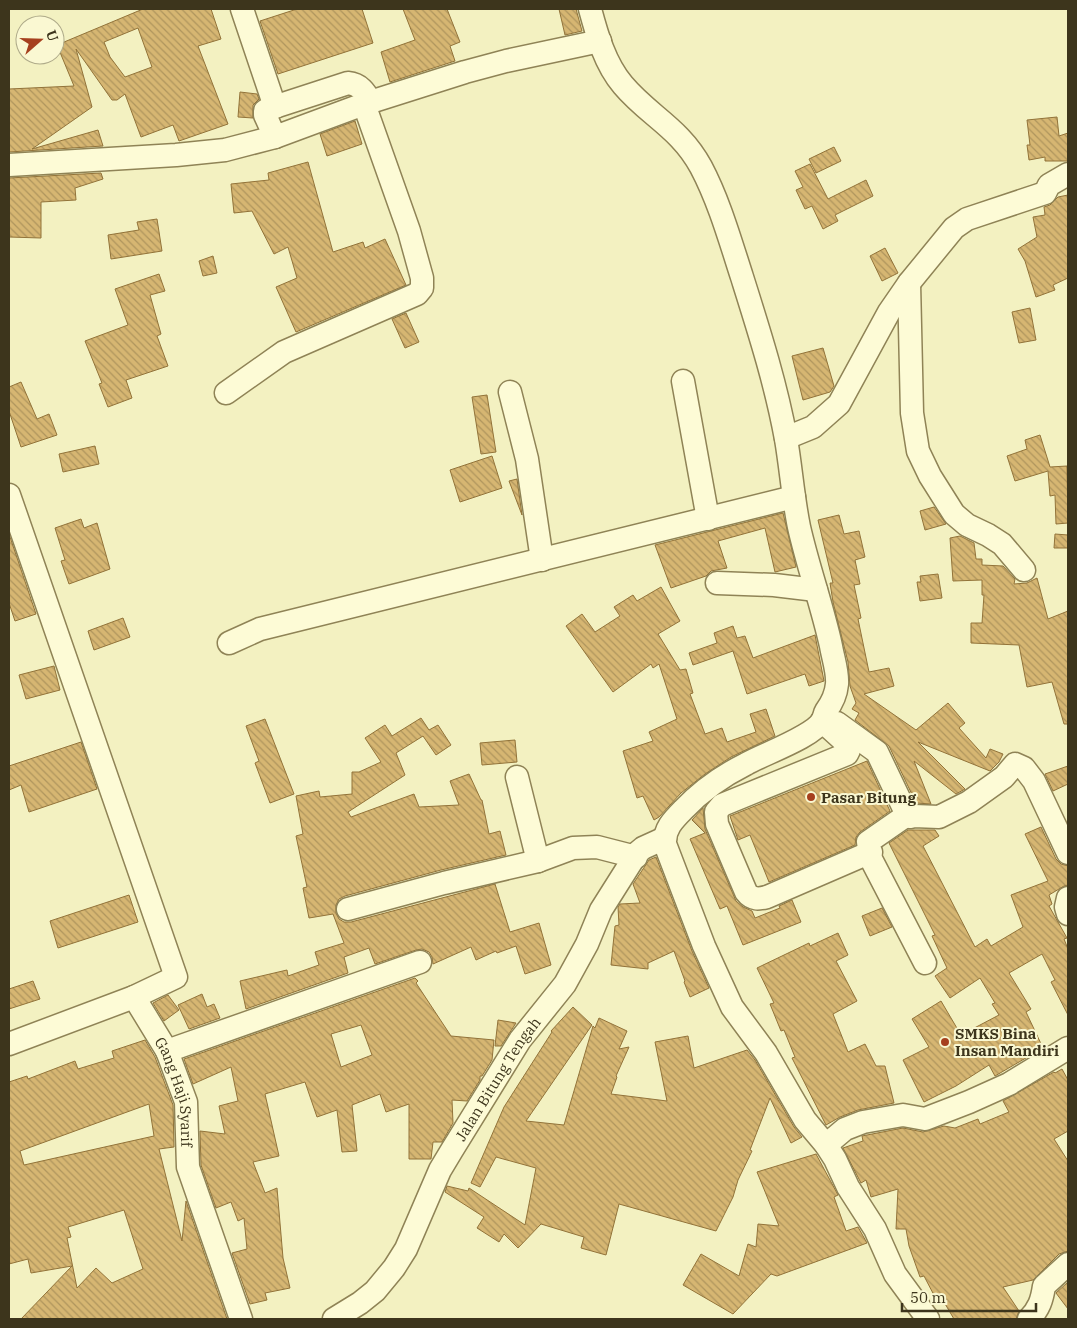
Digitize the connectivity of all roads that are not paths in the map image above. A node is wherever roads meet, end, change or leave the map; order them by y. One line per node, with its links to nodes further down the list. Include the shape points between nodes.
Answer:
1 (242, 9): 5 (street)
2 (590, 9): 3 (street)
3 (600, 41): 4 (street, via 506,61); 13 (street, via 622,84 679,136 701,167 718,205 766,351)
4 (367, 103): 5 (street, via 363,89 348,84); 6 (street); 12 (street, via 409,231 422,288 417,294 284,352)
5 (275, 107): 6 (street, via 268,109 265,115)
6 (275, 137): 7 (street, via 202,153)
7 (9, 165)
8 (1068, 174): 9 (street, via 1049,185 1044,193 967,219 954,228)
9 (909, 283): 13 (street, via 889,312 840,404 813,427); 18 (street, via 912,413 918,451 954,514 1002,544)
10 (683, 381): 16 (street)
11 (510, 392): 17 (street, via 527,459)
12 (226, 393)
13 (786, 438): 15 (street)
14 (9, 495): 35 (street, via 176,977)
15 (794, 497): 16 (street); 20 (street)
16 (708, 519): 17 (street)
17 (542, 560): 21 (street, via 260,629)
18 (1024, 570)
19 (717, 583): 20 (street)
20 (816, 590): 22 (street, via 836,675 835,696)
21 (229, 642)
22 (823, 717): 24 (street, via 877,752); 25 (street, via 800,738 748,762 708,787 674,819); 26 (street, via 844,741 847,754 722,805 716,812 717,824 746,892 756,899)
23 (517, 777): 29 (street)
24 (907, 815): 26 (street, via 868,842); 27 (street, via 938,817 980,794 1004,777 1015,764 1024,768 1034,781)
25 (665, 838): 28 (street, Jalan Bitung Tengah, via 643,848); 39 (street, via 688,906 725,995 766,1053 805,1120)
26 (871, 852): 34 (street, via 871,859)
27 (1068, 854)
28 (636, 857): 29 (street, via 587,846); 42 (street, Jalan Bitung Tengah, via 600,910 587,944 565,984 520,1040 440,1170 394,1268 376,1291)
29 (538, 861): 31 (street, via 444,882)
30 (1068, 898): 32 (street)
31 (348, 909)
32 (1068, 914)
33 (420, 962): 38 (street)
34 (925, 963)
35 (134, 997): 36 (street); 38 (street, Gang Haji Syarif)
36 (9, 1044)
37 (1068, 1048): 39 (street, via 1009,1084 969,1102 924,1119 903,1115 863,1122 845,1129)
38 (167, 1051): 41 (street, Gang Haji Syarif, via 186,1102 188,1167)
39 (826, 1145): 43 (street, via 874,1229 895,1274)
40 (1068, 1264): 44 (street, via 1044,1286 1038,1309)
41 (241, 1319)
42 (334, 1319)
43 (928, 1319)
44 (1029, 1319)

